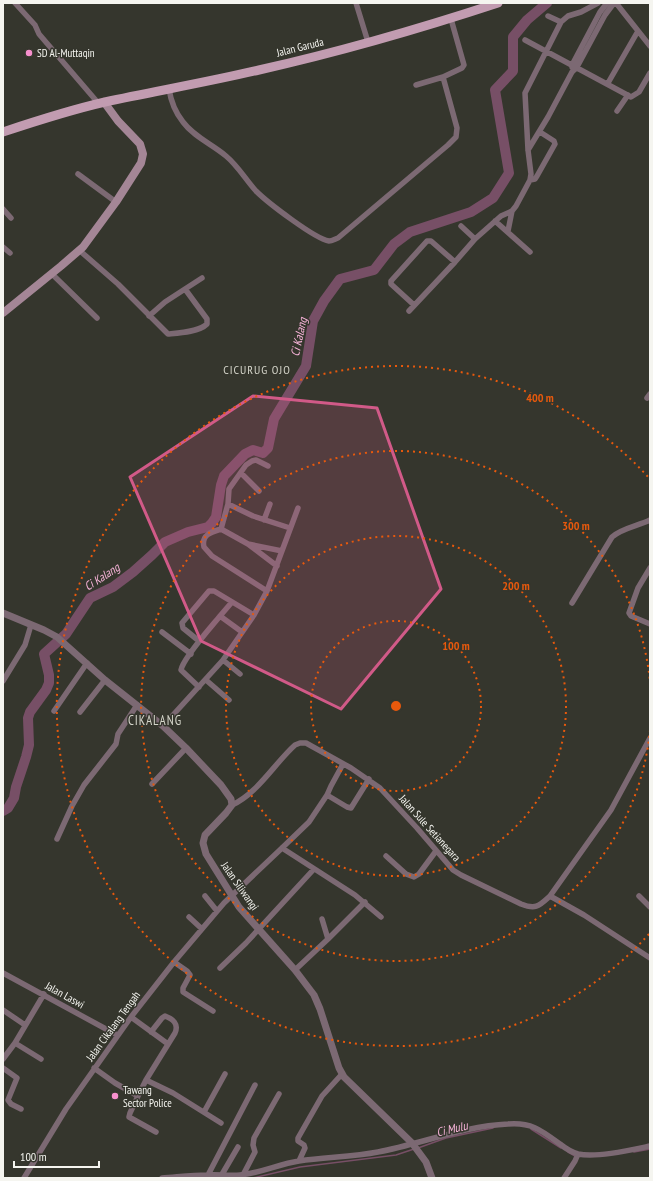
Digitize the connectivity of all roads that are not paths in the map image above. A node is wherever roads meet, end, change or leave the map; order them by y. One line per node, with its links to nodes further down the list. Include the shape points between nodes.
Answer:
1 (15, 3): 27 (street, via 35,25 39,34)
2 (356, 3): 15 (street)
3 (498, 3): 7 (main road, Jalan Garuda)
4 (598, 3): 8 (street)
5 (607, 3): 9 (street)
6 (615, 3): 9 (street); 13 (street)
7 (480, 6): 11 (main road, Jalan Garuda)
8 (590, 7): 9 (street); 12 (street, via 568,16)
9 (603, 14): 18 (street)
10 (548, 16): 12 (street)
11 (451, 18): 15 (main road, Jalan Garuda); 20 (street, via 464,65)
12 (561, 22): 17 (street)
13 (638, 31): 16 (street); 22 (street)
14 (525, 40): 17 (street)
15 (368, 42): 24 (main road, Jalan Garuda, via 259,70)
16 (650, 46)
17 (546, 51): 18 (street); 31 (street, via 525,93)
18 (575, 66): 22 (street); 30 (street)
19 (650, 73): 25 (street)
20 (443, 77): 23 (street); 24 (street, via 457,128 456,137 338,238 327,240 278,210 257,192 228,158 185,125 172,105)
21 (650, 82): 25 (street)
22 (608, 84): 26 (street)
23 (416, 85)
24 (169, 89): 27 (main road, Jalan Garuda)
25 (640, 90): 26 (street, via 633,96)
26 (628, 95): 28 (street)
27 (102, 103): 29 (main road, Jalan Garuda); 34 (main road, via 138,141 143,152 140,165)
28 (617, 111)
29 (3, 132)
30 (540, 132): 31 (street); 33 (street, via 555,144 538,175)
31 (528, 150): 33 (street, via 532,176)
32 (78, 174): 34 (street)
33 (530, 180): 36 (street)
34 (116, 202): 43 (main road)
35 (3, 209): 37 (street)
36 (512, 211): 38 (street); 40 (street)
37 (11, 218)
38 (495, 221): 40 (street); 41 (street)
39 (460, 226): 41 (street)
40 (508, 230): 44 (street)
41 (475, 239): 46 (street)
42 (3, 247): 45 (street)
43 (79, 250): 47 (main road); 53 (street, via 122,287)
44 (530, 252)
45 (10, 253)
46 (455, 262): 50 (street); 50 (street, via 431,241 427,242 390,281)
47 (52, 274): 52 (main road); 54 (street)
48 (202, 278): 49 (street)
49 (185, 289): 53 (street); 53 (street, via 207,319 205,326 168,334)
50 (414, 305): 51 (street)
51 (409, 311)
52 (3, 313)
53 (149, 316)
54 (97, 318)
55 (268, 466): 56 (street, via 253,461 246,465)
56 (241, 474): 57 (street); 58 (street, via 229,489)
57 (259, 491)
58 (228, 504): 61 (street); 64 (street)
59 (270, 504): 61 (street)
60 (298, 508): 63 (street)
61 (264, 520): 63 (street)
62 (650, 520): 71 (street, via 612,537)
63 (290, 528): 66 (street)
64 (221, 529): 65 (street); 69 (street, via 206,536 203,542 205,549)
65 (248, 544): 66 (street); 67 (street)
66 (282, 551): 67 (street)
67 (277, 566): 69 (street)
68 (650, 568): 75 (street, via 638,588 629,614)
69 (267, 591): 73 (street)
70 (232, 602): 73 (street); 74 (street); 79 (street, via 212,590 205,594 182,624 185,630)
71 (572, 603)
72 (3, 613): 76 (street)
73 (254, 615): 78 (street)
74 (220, 616): 78 (street); 79 (street)
75 (650, 624)
76 (31, 625): 82 (street, via 57,638); 86 (street, via 25,645)
77 (162, 632): 80 (street)
78 (242, 632): 81 (street)
79 (199, 641): 80 (street)
80 (191, 654): 87 (street, via 181,670)
81 (223, 660): 83 (street); 85 (street)
82 (87, 664): 84 (street); 90 (street)
83 (240, 674)
84 (105, 680): 89 (street); 91 (street)
85 (206, 680): 87 (street); 88 (street)
86 (3, 681)
87 (199, 686): 92 (street)
88 (230, 700)
89 (137, 705): 92 (street); 100 (street, via 120,731 115,745 84,785)
90 (54, 711)
91 (80, 712)
92 (163, 726): 94 (street)
93 (650, 738): 107 (street, Jalan Sule Setianegara, via 611,810)
94 (186, 748): 97 (street); 99 (street, via 226,791)
95 (343, 764): 96 (street, Jalan Sule Setianegara); 98 (street, Jalan Cikalang Tengah); 99 (street, Jalan Sule Setianegara, via 309,744 298,743 251,792)
96 (369, 779): 98 (street, via 350,808); 102 (street, Jalan Sule Setianegara, via 392,800)
97 (152, 784)
98 (327, 795): 101 (street, Jalan Cikalang Tengah, via 309,822)
99 (232, 805): 106 (street, Jalan Siliwangi, via 205,835 203,843 208,858)
100 (57, 839)
101 (282, 848): 104 (street); 106 (street, Jalan Cikalang Tengah)
102 (436, 851): 103 (street, via 414,878); 107 (street, Jalan Sule Setianegara, via 456,872 521,904 538,907)
103 (386, 856)
104 (314, 869): 109 (street); 116 (street)
105 (205, 896): 111 (street)
106 (231, 896): 111 (street, Jalan Cikalang Tengah); 116 (street, Jalan Siliwangi)
107 (550, 896): 118 (street)
108 (639, 896): 110 (street)
109 (365, 902): 113 (street); 117 (street)
110 (650, 907)
111 (218, 911): 115 (street, Jalan Cikalang Tengah)
112 (189, 917): 115 (street)
113 (381, 917)
114 (322, 919): 117 (street)
115 (202, 929): 119 (street, Jalan Cikalang Tengah)
116 (258, 929): 120 (street); 121 (street, Jalan Siliwangi)
117 (328, 939): 121 (street)
118 (650, 958)
119 (174, 962): 125 (street, via 190,975 183,992); 126 (street, Jalan Cikalang Tengah)
120 (220, 968)
121 (295, 970): 137 (street, Jalan Siliwangi, via 317,1002)
122 (3, 973): 123 (street, Jalan Laswi)
123 (44, 994): 127 (street); 129 (street, Jalan Laswi)
124 (3, 1010): 127 (street)
125 (213, 1011)
126 (131, 1017): 128 (street); 129 (street, Jalan Cikalang Tengah)
127 (26, 1025): 130 (street)
128 (151, 1032): 131 (street); 131 (street, via 164,1017 170,1018 176,1023 177,1028)
129 (117, 1035): 135 (street, Jalan Cikalang Tengah)
130 (15, 1043): 132 (street); 133 (street)
131 (168, 1044): 138 (street)
132 (3, 1059)
133 (41, 1059)
134 (3, 1068): 142 (street, via 17,1077 8,1100)
135 (94, 1068): 141 (street); 155 (street, Jalan Cikalang Tengah)
136 (226, 1074): 143 (street)
137 (342, 1074): 146 (street, Jalan Siliwangi); 150 (street, via 322,1096 298,1138 305,1148)
138 (146, 1080): 141 (street); 143 (street)
139 (255, 1085): 151 (street)
140 (279, 1094): 152 (street, via 254,1138 255,1152)
141 (138, 1096): 145 (street, via 130,1118)
142 (21, 1109)
143 (204, 1112): 144 (street)
144 (221, 1123)
145 (156, 1132)
146 (412, 1144): 149 (street, via 480,1127 515,1123 531,1125); 150 (street, via 378,1152); 157 (street, Jalan Siliwangi, via 426,1162)
147 (238, 1146): 153 (street)
148 (650, 1146): 149 (street, via 590,1155)
149 (578, 1154): 158 (street)
150 (299, 1161): 152 (street)
151 (208, 1175): 154 (street); 156 (street)
152 (243, 1175): 153 (street)
153 (221, 1176): 154 (street)
154 (214, 1177)
155 (24, 1178)
156 (162, 1178)
157 (432, 1178)
158 (564, 1178)

